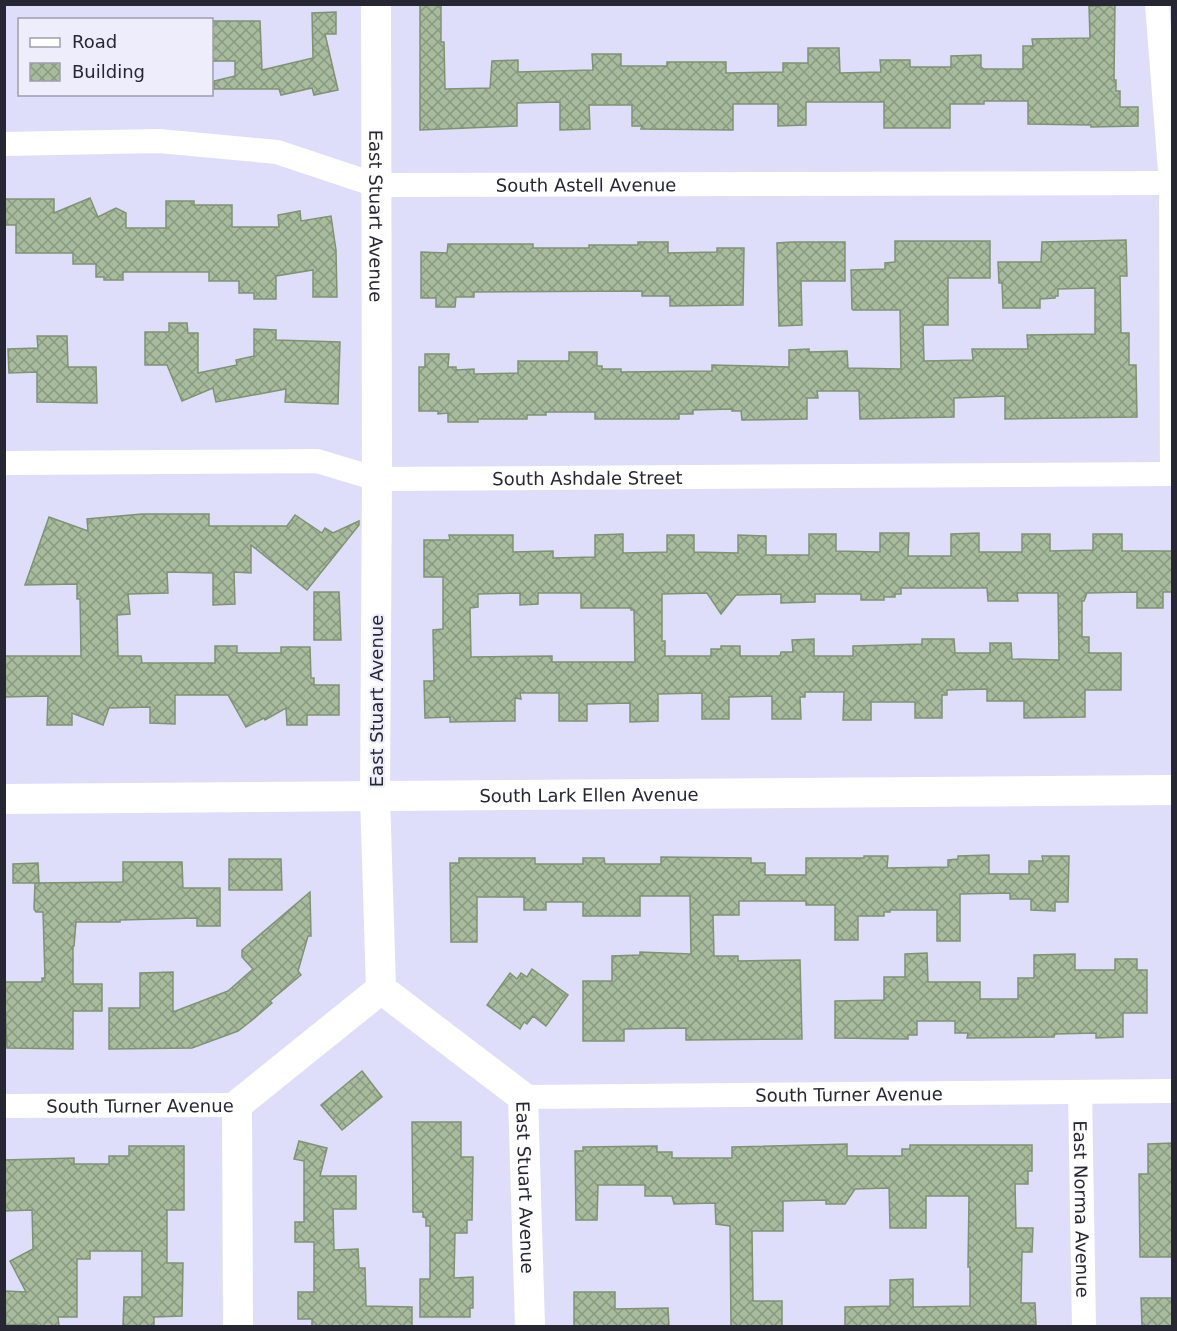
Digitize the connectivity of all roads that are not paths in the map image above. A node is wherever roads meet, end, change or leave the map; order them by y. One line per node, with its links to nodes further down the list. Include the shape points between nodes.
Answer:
1 (376, 4): 5 (street, East Stuart Avenue)
2 (1156, 4): 4 (street)
3 (4, 144): 5 (street, South Astell Avenue, via 159,141 277,153)
4 (1172, 183): 5 (street, South Astell Avenue); 7 (street)
5 (376, 185): 8 (street, East Stuart Avenue)
6 (4, 463): 8 (street, South Ashdale Street, via 317,461)
7 (1172, 474): 8 (street, South Ashdale Street)
8 (377, 479): 10 (street, East Stuart Avenue)
9 (1173, 790): 10 (street, South Lark Ellen Avenue)
10 (375, 796): 11 (street, South Lark Ellen Avenue); 12 (street, East Stuart Avenue)
11 (4, 799)
12 (381, 989): 15 (street, East Stuart Avenue); 16 (street, South Turner Avenue)
13 (1173, 1091): 14 (street, South Turner Avenue)
14 (1080, 1092): 15 (street, South Turner Avenue); 20 (street, East Norma Avenue)
15 (523, 1097): 19 (street, East Stuart Avenue)
16 (237, 1105): 17 (street, South Turner Avenue); 18 (street)
17 (4, 1106)
18 (238, 1326)
19 (530, 1326)
20 (1084, 1326)

